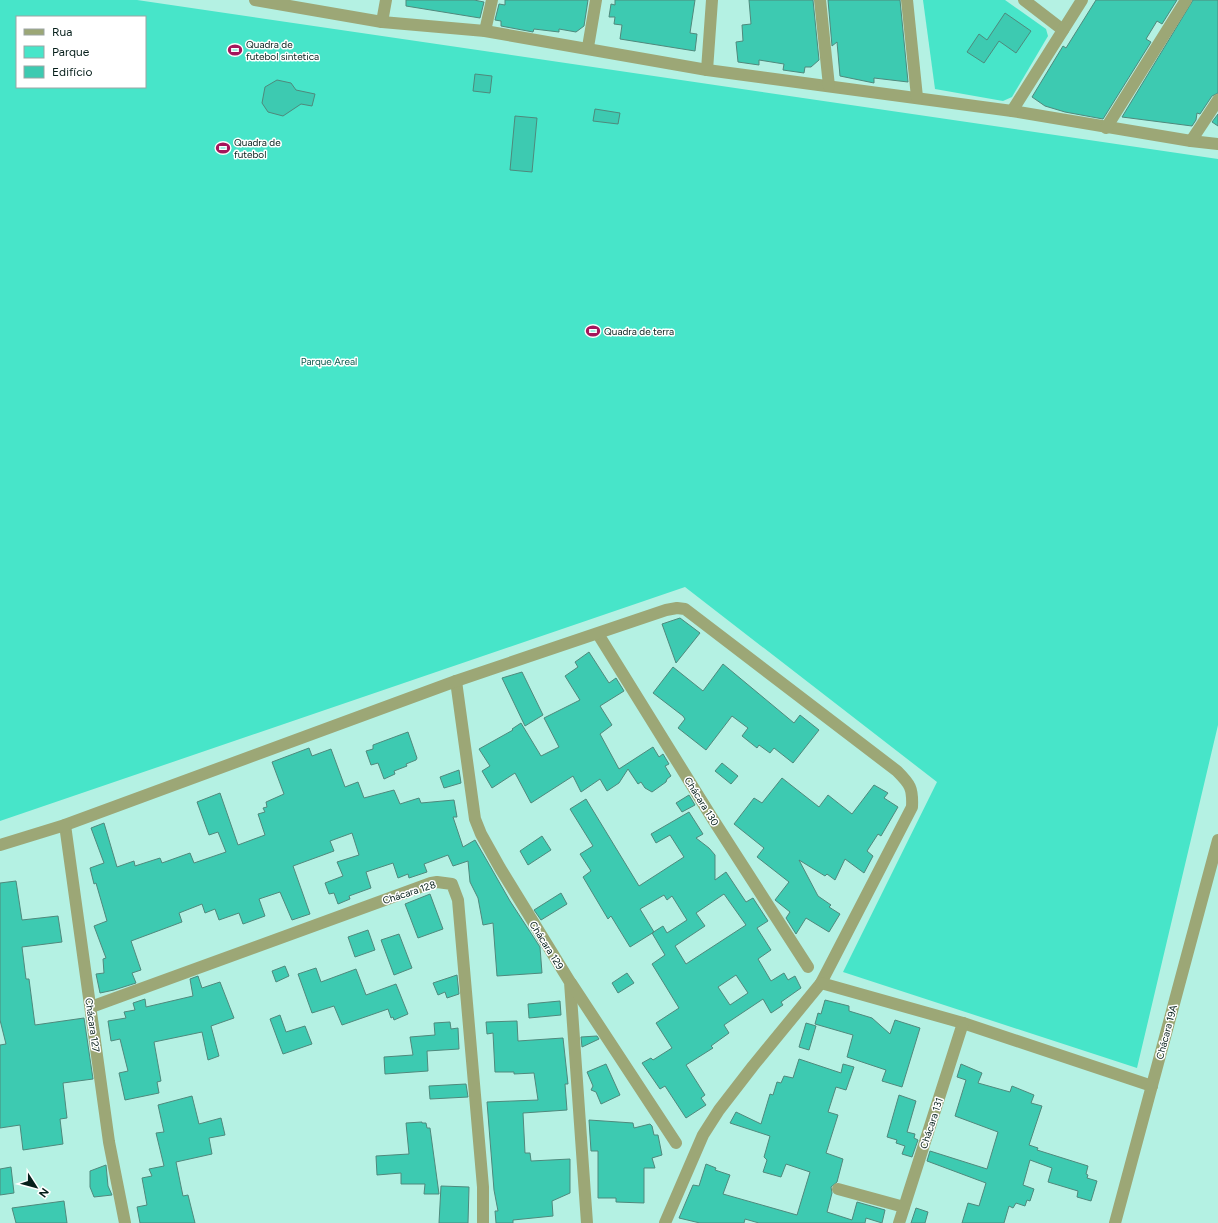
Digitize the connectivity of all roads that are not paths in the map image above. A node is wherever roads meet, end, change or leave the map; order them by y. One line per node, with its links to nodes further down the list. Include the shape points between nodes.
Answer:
1 (255, 0): 11 (street)
2 (386, 0): 12 (street)
3 (492, 0): 14 (street)
4 (596, 0): 15 (street)
5 (712, 0): 16 (street)
6 (820, 0): 17 (street)
7 (907, 0): 18 (street)
8 (1024, 0): 13 (street)
9 (1082, 0): 13 (street)
10 (1186, 0): 21 (street)
11 (283, 2): 12 (street)
12 (382, 22): 14 (street)
13 (1063, 30): 20 (street, via 1034,68)
14 (485, 31): 15 (street)
15 (588, 47): 16 (street)
16 (708, 70): 17 (street)
17 (829, 86): 18 (street)
18 (917, 97): 20 (street)
19 (1218, 100): 22 (street)
20 (1012, 111): 21 (street)
21 (1106, 128): 22 (street)
22 (1191, 141): 23 (street)
23 (1218, 144)
24 (598, 634): 25 (street); 29 (street, Chácara 130); 31 (street, via 666,610 685,609 897,770 909,783 913,794 912,807)
25 (456, 681): 26 (street); 30 (street, Chácara 129, via 475,819 500,868)
26 (66, 826): 28 (street); 32 (street, Chácara 127)
27 (1218, 840): 34 (street, Chácara 19A)
28 (0, 845)
29 (808, 967)
30 (570, 982): 35 (street); 40 (street, Chácara 129)
31 (821, 983): 33 (street); 41 (street, via 719,1110 703,1136)
32 (91, 1007): 38 (street, Chácara 127, via 109,1142); 39 (street, Chácara 128, via 431,883 452,884 458,900 483,1187)
33 (963, 1023): 34 (street); 37 (street, Chácara 131)
34 (1152, 1086): 43 (street, Chácara 19A)
35 (676, 1143)
36 (838, 1189): 37 (street)
37 (904, 1207): 42 (street, Chácara 131)
38 (125, 1223)
39 (483, 1223)
40 (587, 1223)
41 (666, 1223)
42 (899, 1223)
43 (1115, 1223)

